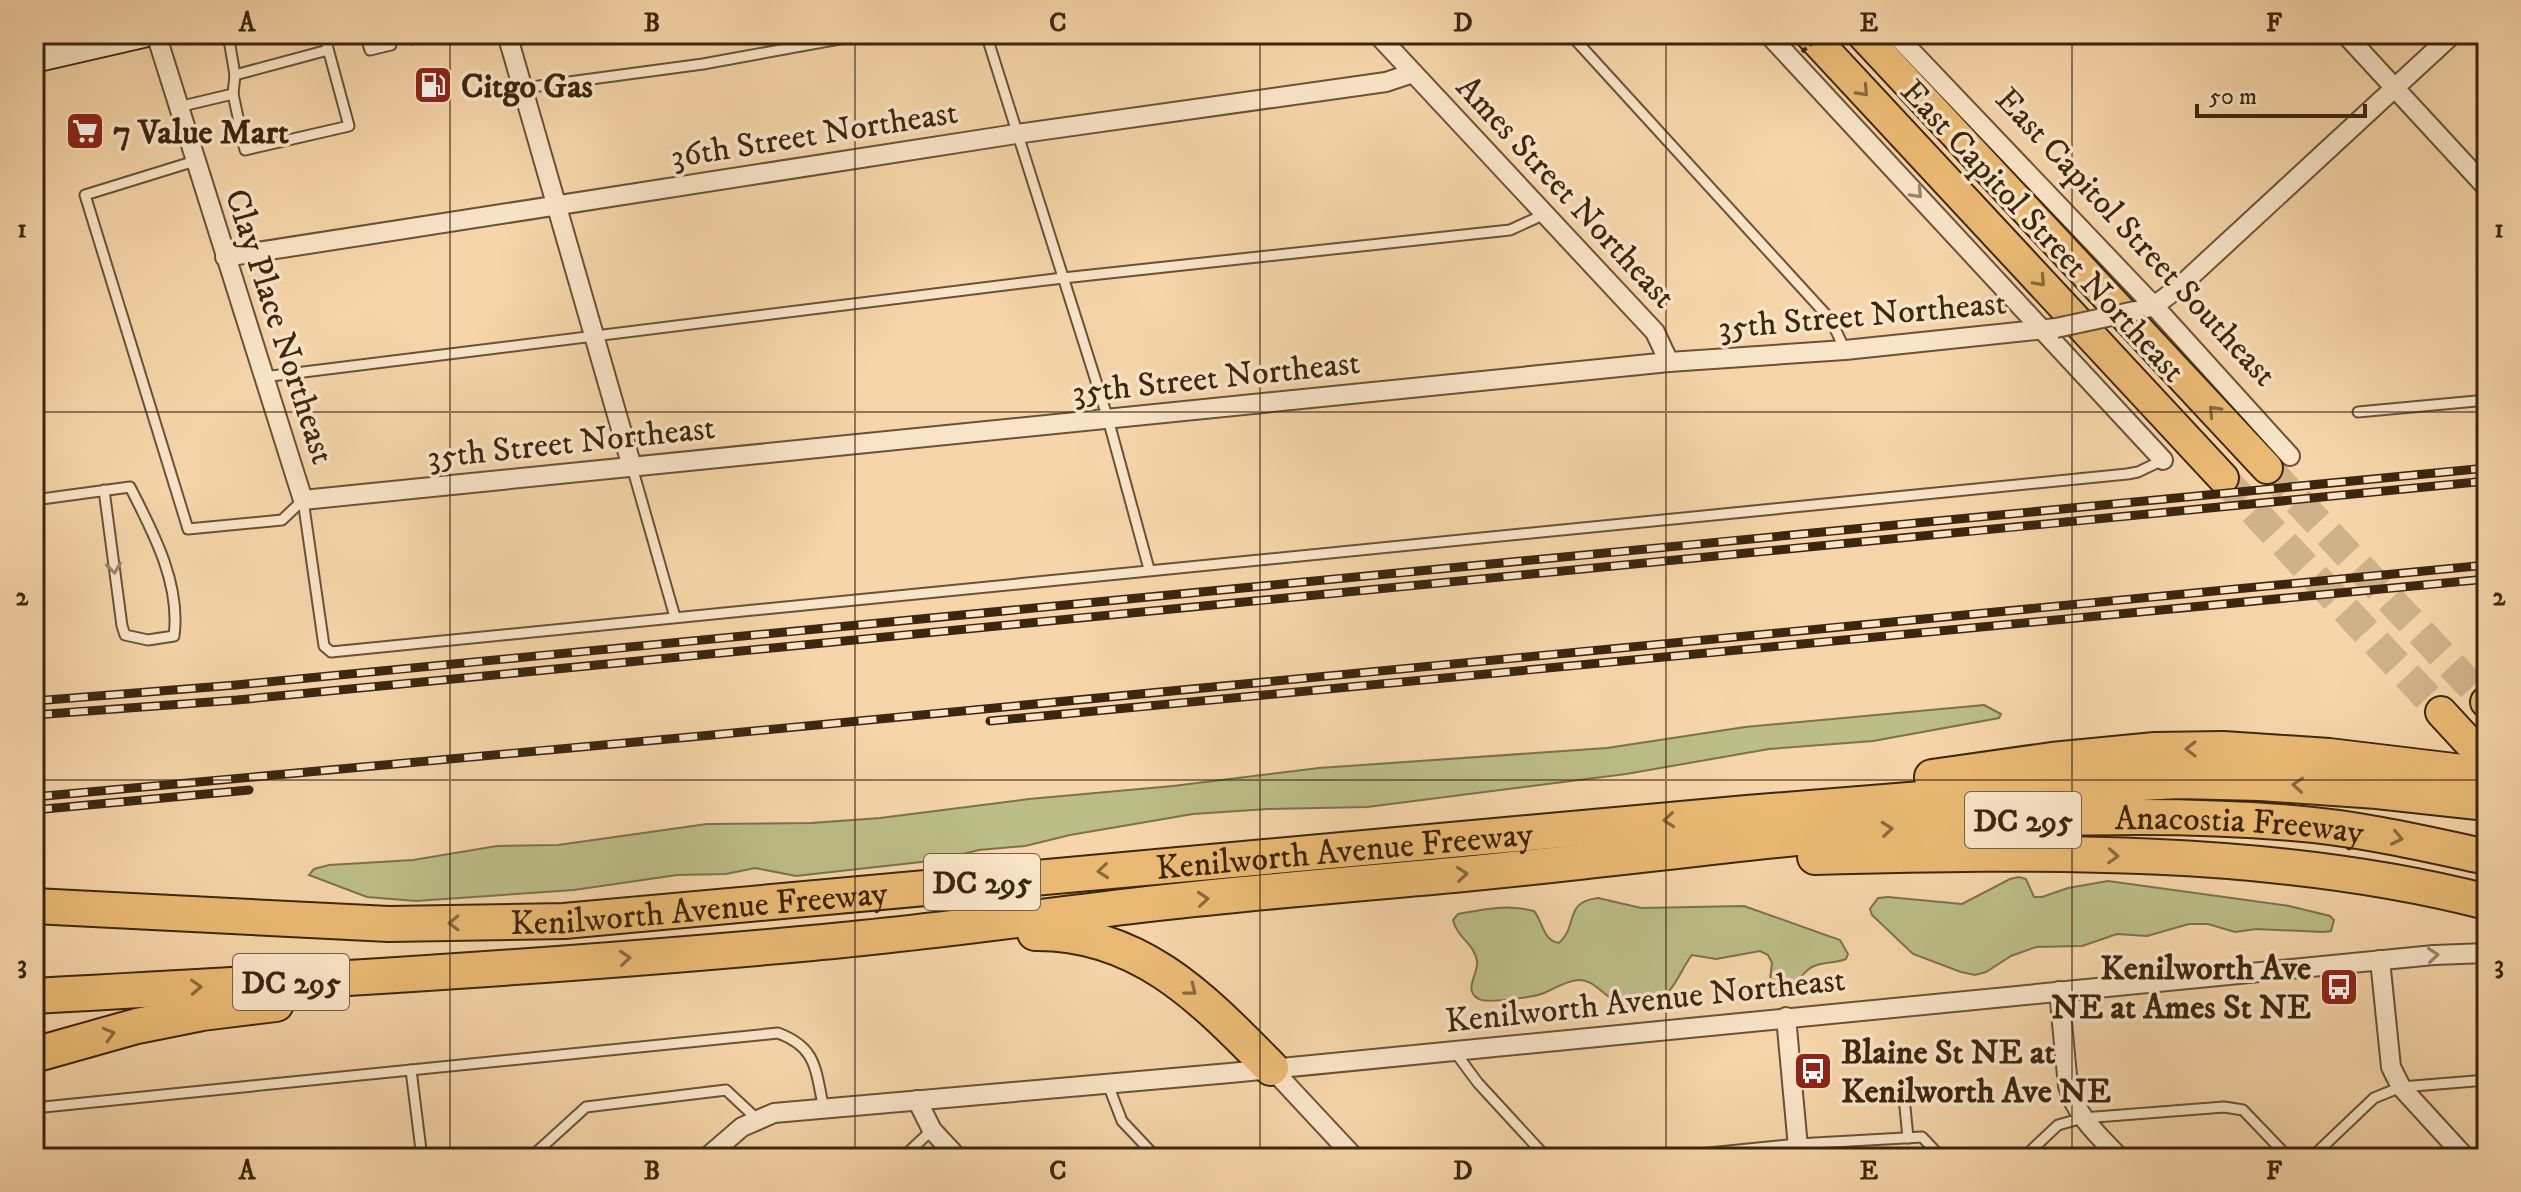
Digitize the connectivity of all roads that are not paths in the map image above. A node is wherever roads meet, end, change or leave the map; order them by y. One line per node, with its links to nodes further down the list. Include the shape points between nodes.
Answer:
1 (143, 34): 19 (main road)
2 (156, 34): 29 (street, Clay Place Northeast)
3 (228, 34): 25 (lane)
4 (324, 34): 22 (lane)
5 (365, 34): 21 (lane, via 370,50)
6 (428, 34): 18 (lane)
7 (536, 34): 17 (lane)
8 (867, 34): 26 (lane, via 703,64)
9 (986, 34): 30 (lane)
10 (1377, 34): 24 (street, Ames Street Northeast)
11 (1570, 34): 40 (lane, via 1831,320)
12 (1768, 34): 38 (street, East Capitol Street Northeast, one-way to 38)
13 (1862, 34): 47 (main road, East Capitol Street Southeast, one-way to 13)
14 (1895, 34): 37 (street, East Capitol Street Southeast)
15 (2345, 34): 27 (street)
16 (2453, 34): 27 (street)
17 (509, 38): 26 (street)
18 (412, 39)
19 (75, 42): 23 (main road)
20 (1806, 43): 49 (main road, East Capitol Street Northeast, one-way to 49)
21 (391, 45)
22 (328, 50): 25 (lane); 28 (lane, via 349,126 245,150)
23 (34, 59)
24 (1413, 73): 30 (street, 36th Street Northeast, via 1386,82); 34 (street, Ames Street Northeast)
25 (235, 75): 28 (lane)
26 (524, 88): 33 (street)
27 (2394, 88): 32 (street); 37 (street)
28 (233, 94): 29 (lane)
29 (178, 107): 31 (street, Clay Place Northeast)
30 (1016, 134): 33 (street, 36th Street Northeast); 36 (lane)
31 (195, 161): 35 (street, Clay Place Northeast); 52 (lane, via 85,195 188,529 282,520)
32 (2487, 188)
33 (558, 205): 35 (street, 36th Street Northeast); 39 (street)
34 (1545, 214): 36 (lane, via 1510,230); 41 (street, Ames Street Northeast, via 1655,332)
35 (225, 257): 42 (street, Clay Place Northeast)
36 (1063, 278): 39 (lane); 45 (lane)
37 (2154, 306): 38 (street, 35th Street Northeast, bridge); 47 (street, East Capitol Street Southeast)
38 (2050, 329): 40 (street, 35th Street Northeast); 46 (street, East Capitol Street Northeast)
39 (595, 336): 42 (lane); 48 (street)
40 (1845, 350): 41 (street, 35th Street Northeast)
41 (1669, 362): 45 (street, 35th Street Northeast)
42 (263, 377): 52 (street, Clay Place Northeast)
43 (2487, 400): 44 (lane)
44 (2358, 412)
45 (1108, 419): 48 (street, 35th Street Northeast); 53 (lane)
46 (2163, 460): 53 (lane, via 2127,474)
47 (2279, 462)
48 (632, 467): 52 (street, 35th Street Northeast); 54 (lane)
49 (2223, 478)
50 (104, 490): 50 (lane, one-way to 50, via 125,635 148,640 174,636 177,613 158,543 130,487); 51 (lane)
51 (34, 500)
52 (303, 500): 54 (lane, via 324,646 331,652)
53 (1149, 569): 54 (lane)
54 (675, 617)
55 (2441, 712): 56 (main road)
56 (2479, 769): 58 (highway, Anacostia Freeway / DC 295, one-way to 58, via 2238,750 2155,750 1916,779)
57 (2487, 803): 58 (highway, one-way to 58, via 2178,781)
58 (1747, 813): 63 (highway, Kenilworth Avenue Freeway / DC 295, one-way to 63, via 564,921 389,924)
59 (2487, 857): 60 (highway, Anacostia Freeway / DC 295, one-way to 59, via 1943,823 2040,819 2291,823 2371,832)
60 (1559, 865): 61 (highway, one-way to 61, via 2079,854 2262,864 2433,888); 65 (highway, Kenilworth Avenue Freeway / DC 295, one-way to 60, via 1160,903)
61 (2487, 902)
62 (34, 906): 63 (highway, Kenilworth Avenue Freeway / DC 295)
63 (216, 916): 64 (highway)
64 (34, 927)
65 (903, 935): 68 (highway, Kenilworth Avenue Freeway / DC 295, one-way to 65); 74 (highway, one-way to 74, via 1065,933 1130,953 1186,986)
66 (2487, 953): 67 (street, one-way to 66)
67 (2380, 960): 69 (street, Kenilworth Avenue Northeast); 78 (street, via 2391,1067)
68 (547, 964): 70 (highway, Kenilworth Avenue Freeway / DC 295, one-way to 68); 73 (highway, one-way to 68, via 202,1013)
69 (2059, 991): 71 (street, Kenilworth Avenue Northeast); 83 (street, via 2068,1086)
70 (34, 996)
71 (1786, 1017): 72 (street, Kenilworth Avenue Northeast); 87 (street)
72 (1453, 1050): 74 (street, Kenilworth Avenue Northeast); 96 (lane)
73 (34, 1055)
74 (1271, 1068): 77 (street, Kenilworth Avenue Northeast); 95 (street)
75 (411, 1070): 81 (lane); 82 (lane, via 778,1033 798,1040 812,1057); 89 (lane)
76 (2487, 1080): 78 (lane)
77 (1107, 1082): 80 (street, Kenilworth Avenue Northeast); 94 (lane, via 1122,1121)
78 (2401, 1087): 103 (lane, via 2374,1098); 104 (street)
79 (1904, 1097): 86 (lane)
80 (917, 1100): 82 (street); 85 (street)
81 (34, 1108)
82 (824, 1109): 84 (street)
83 (2083, 1118): 100 (lane, via 2058,1125); 101 (street); 102 (lane, via 2243,1110)
84 (757, 1119): 90 (lane, via 726,1090 586,1107); 91 (street)
85 (932, 1130): 92 (lane); 93 (street)
86 (1908, 1138): 87 (lane); 98 (lane, via 1922,1137)
87 (1798, 1151): 97 (lane)
88 (1962, 1154): 99 (lane)
89 (422, 1158)
90 (530, 1158)
91 (706, 1158)
92 (902, 1158)
93 (958, 1158)
94 (1157, 1158)
95 (1355, 1158)
96 (1547, 1158)
97 (1659, 1158)
98 (1942, 1158)
99 (2006, 1158)
100 (2023, 1158)
101 (2120, 1158)
102 (2289, 1158)
103 (2311, 1158)
104 (2466, 1158)

